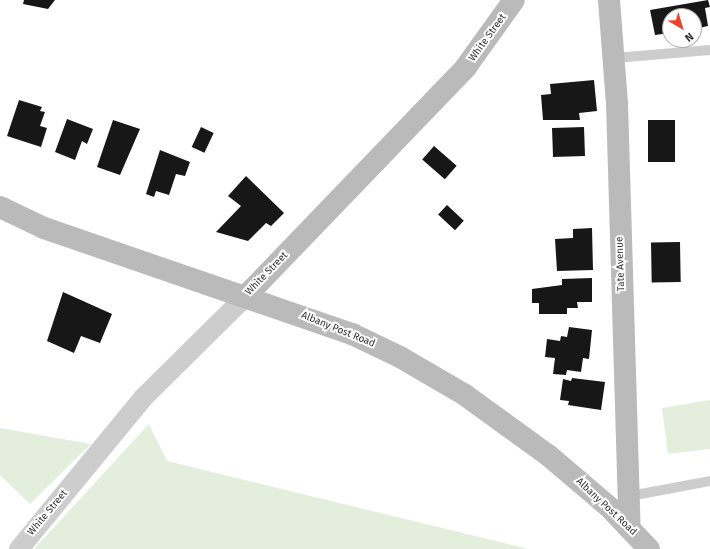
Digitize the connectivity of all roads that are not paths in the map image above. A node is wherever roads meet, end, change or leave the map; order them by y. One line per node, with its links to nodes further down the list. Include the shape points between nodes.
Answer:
1 (514, 0): 6 (street, White Street, via 466,67)
2 (609, 0): 4 (street, Tate Avenue)
3 (710, 50): 4 (lane)
4 (615, 58): 8 (street, Tate Avenue)
5 (0, 207): 6 (street, Albany Post Road, via 44,228)
6 (246, 296): 9 (street, Albany Post Road, via 352,334 445,382 548,455); 10 (street, White Street, via 143,398)
7 (710, 481): 8 (lane)
8 (630, 496): 9 (street, Tate Avenue)
9 (630, 529): 11 (street, Albany Post Road)
10 (19, 549)
11 (649, 549)

